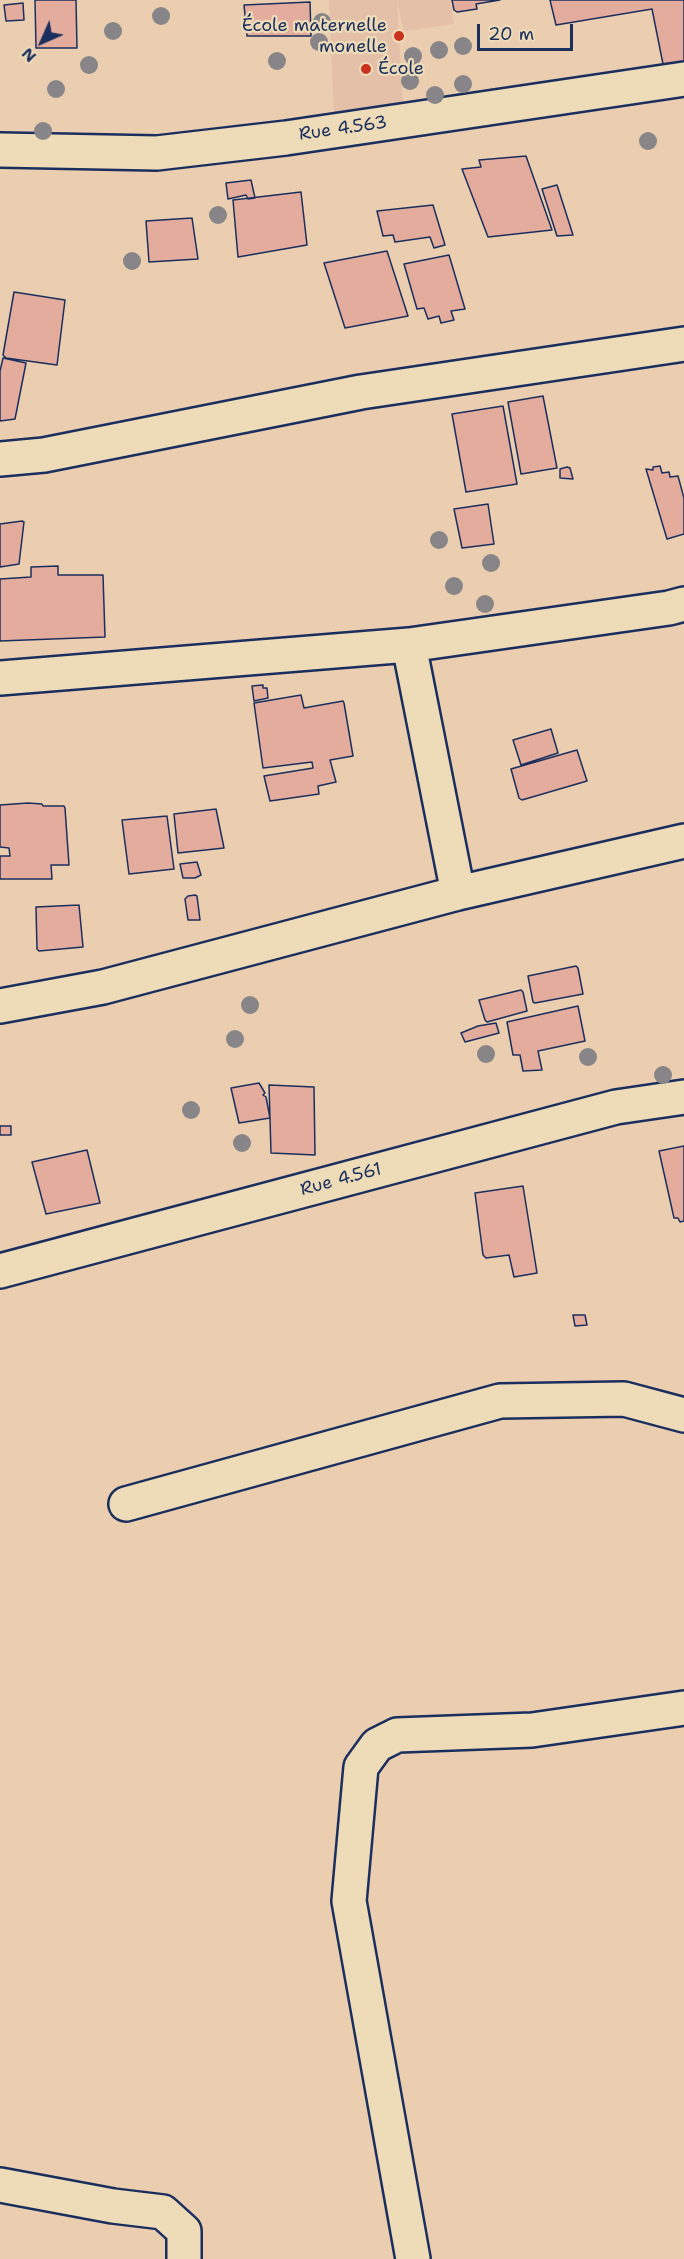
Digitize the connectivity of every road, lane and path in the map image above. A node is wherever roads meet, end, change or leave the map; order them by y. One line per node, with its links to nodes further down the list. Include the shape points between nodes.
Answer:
1 (684, 79): 2 (street, Rue 4.563, via 286,138 157,153)
2 (0, 150)
3 (684, 344): 4 (street, via 361,392 44,455)
4 (0, 459)
5 (684, 604): 6 (street)
6 (409, 645): 7 (street); 9 (street)
7 (0, 678)
8 (684, 841): 9 (street)
9 (458, 893): 10 (street, via 103,987)
10 (0, 1006)
11 (684, 1097): 12 (street, Rue 4.561, via 616,1107)
12 (0, 1271)
13 (684, 1415): 14 (street, via 624,1399 500,1401)
14 (126, 1504)
15 (684, 1708): 18 (street, via 532,1730 397,1735 377,1744 361,1767 349,1902)
16 (0, 2185): 17 (street, via 164,2212 184,2231)
17 (184, 2259)
18 (413, 2259)

